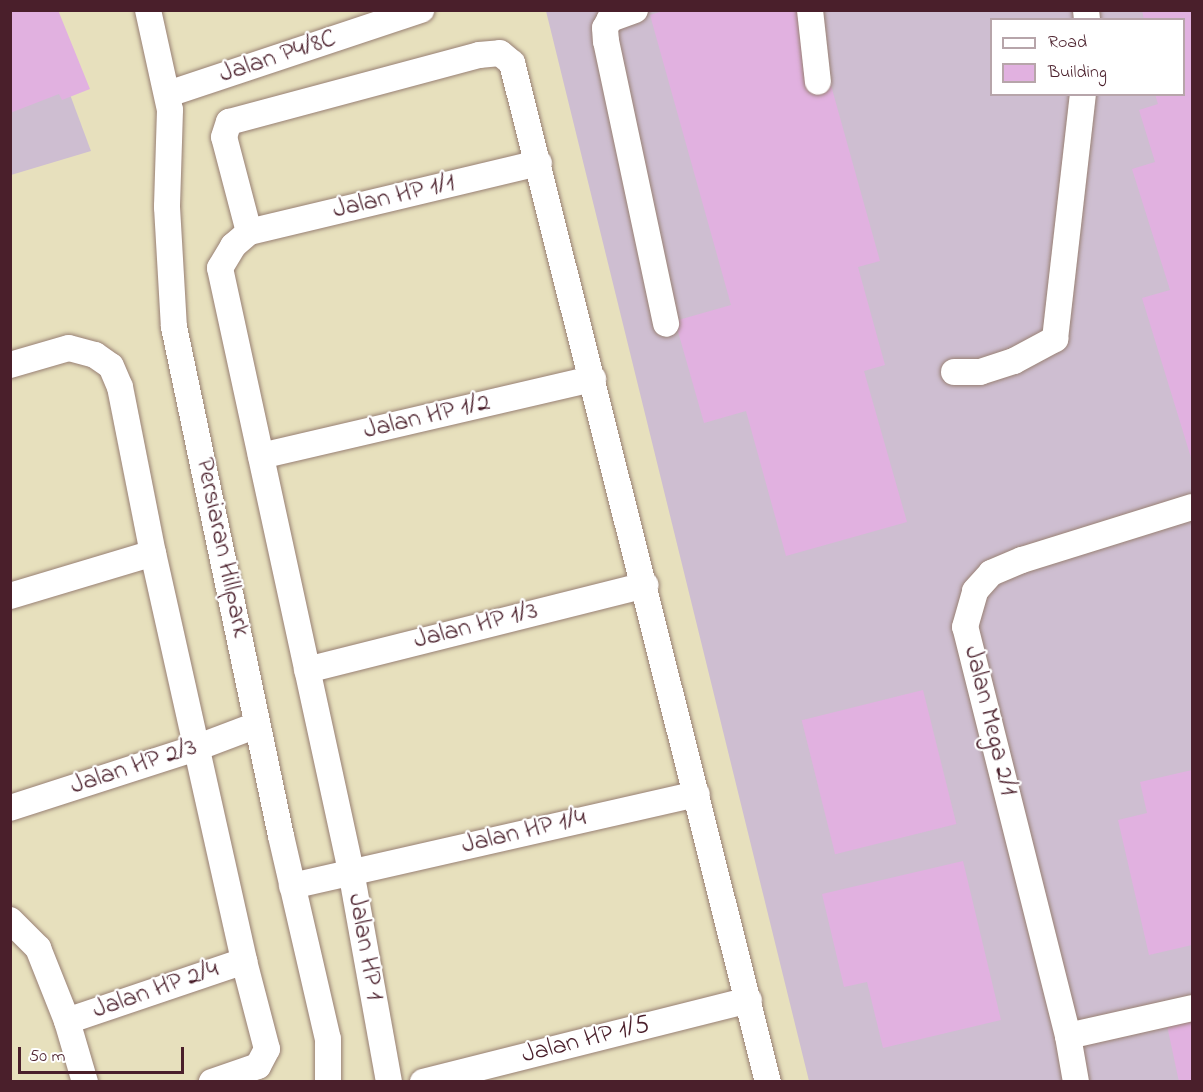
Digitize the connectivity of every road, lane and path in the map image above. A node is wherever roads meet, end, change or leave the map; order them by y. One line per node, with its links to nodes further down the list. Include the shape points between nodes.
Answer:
1 (148, 10): 6 (street, Persiaran Hillpark)
2 (421, 10): 6 (street, Jalan P4/8C)
3 (635, 10): 10 (street, via 610,19 605,28 606,41)
4 (810, 10): 5 (street)
5 (818, 82)
6 (168, 94): 20 (street, Persiaran Hillpark, via 167,207 174,327)
7 (1083, 96): 12 (street, via 1055,339 1014,361 980,372)
8 (539, 163): 9 (street, Jalan HP 1/1); 9 (street, via 512,63 500,53 479,54 229,122 224,137); 13 (street)
9 (249, 232): 14 (street, via 233,246 220,268)
10 (666, 324)
11 (10, 365): 16 (street, via 69,348 111,366)
12 (954, 372)
13 (593, 379): 14 (street, Jalan HP 1/2); 17 (street)
14 (261, 456): 19 (street)
15 (1192, 507): 31 (street, Jalan Mega 2/1, via 991,573 975,591 965,627)
16 (153, 554): 18 (street); 21 (street)
17 (645, 585): 19 (street, Jalan HP 1/3); 22 (street)
18 (10, 596)
19 (307, 670): 24 (street)
20 (257, 725): 21 (street, Jalan HP 2/3); 25 (street, Persiaran Hillpark)
21 (196, 748): 23 (street, Jalan HP 2/3); 27 (street)
22 (697, 794): 24 (street, Jalan HP 1/4); 28 (street)
23 (10, 808)
24 (351, 871): 25 (street, Jalan HP 1); 35 (street, Jalan HP 1)
25 (292, 886): 34 (street, Persiaran Hillpark, via 328,1039)
26 (10, 920): 30 (street, via 38,948)
27 (244, 961): 30 (street, Jalan HP 2/4); 33 (street, via 267,1049 258,1066)
28 (749, 1000): 36 (street, Jalan HP 1/5); 37 (street)
29 (1192, 1008): 31 (street)
30 (68, 1021): 32 (street)
31 (1068, 1035): 38 (street, Jalan Mega 2/1)
32 (85, 1082)
33 (212, 1082)
34 (328, 1082)
35 (389, 1082)
36 (423, 1082)
37 (768, 1082)
38 (1076, 1082)

